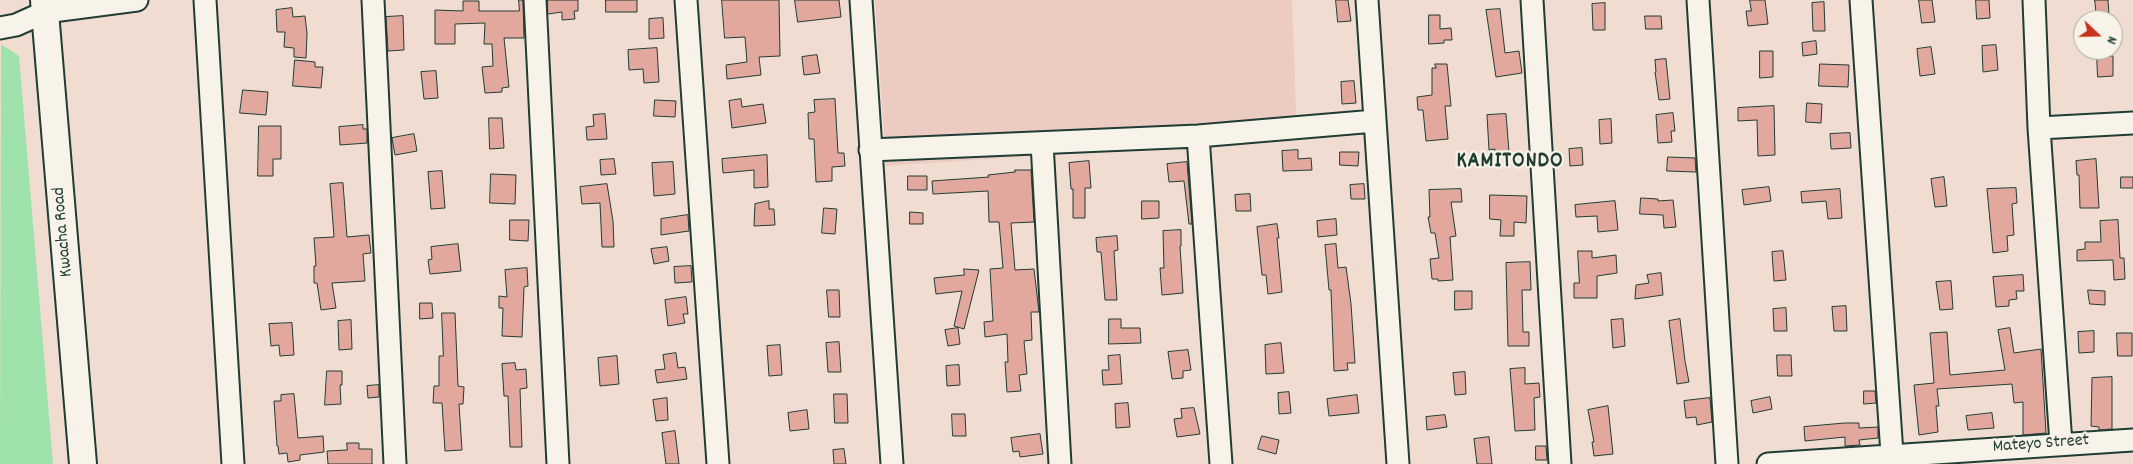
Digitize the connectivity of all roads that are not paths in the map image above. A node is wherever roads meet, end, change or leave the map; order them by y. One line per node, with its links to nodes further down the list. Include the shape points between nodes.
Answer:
1 (137, 0): 12 (street)
2 (206, 0): 24 (street)
3 (373, 0): 25 (street)
4 (535, 0): 26 (street)
5 (686, 0): 27 (street)
6 (861, 0): 19 (street)
7 (1367, 0): 14 (street)
8 (1532, 0): 32 (street)
9 (1698, 0): 33 (street)
10 (1861, 0): 22 (street)
11 (2034, 0): 16 (street)
12 (44, 6): 13 (street, via 16,25); 23 (main road, Kwacha Road)
13 (0, 28)
14 (1375, 121): 17 (street); 31 (street)
15 (2133, 123): 16 (street)
16 (2039, 128): 21 (street)
17 (1198, 136): 18 (street); 30 (street)
18 (1042, 143): 19 (street); 29 (street)
19 (870, 150): 28 (street)
20 (2133, 440): 21 (street, Mateyo Street)
21 (2061, 444): 22 (street, Mateyo Street)
22 (1892, 454): 34 (street, Mateyo Street)
23 (83, 464)
24 (233, 464)
25 (395, 464)
26 (558, 464)
27 (718, 464)
28 (892, 464)
29 (1060, 464)
30 (1221, 464)
31 (1398, 464)
32 (1560, 464)
33 (1726, 464)
34 (1768, 464)

